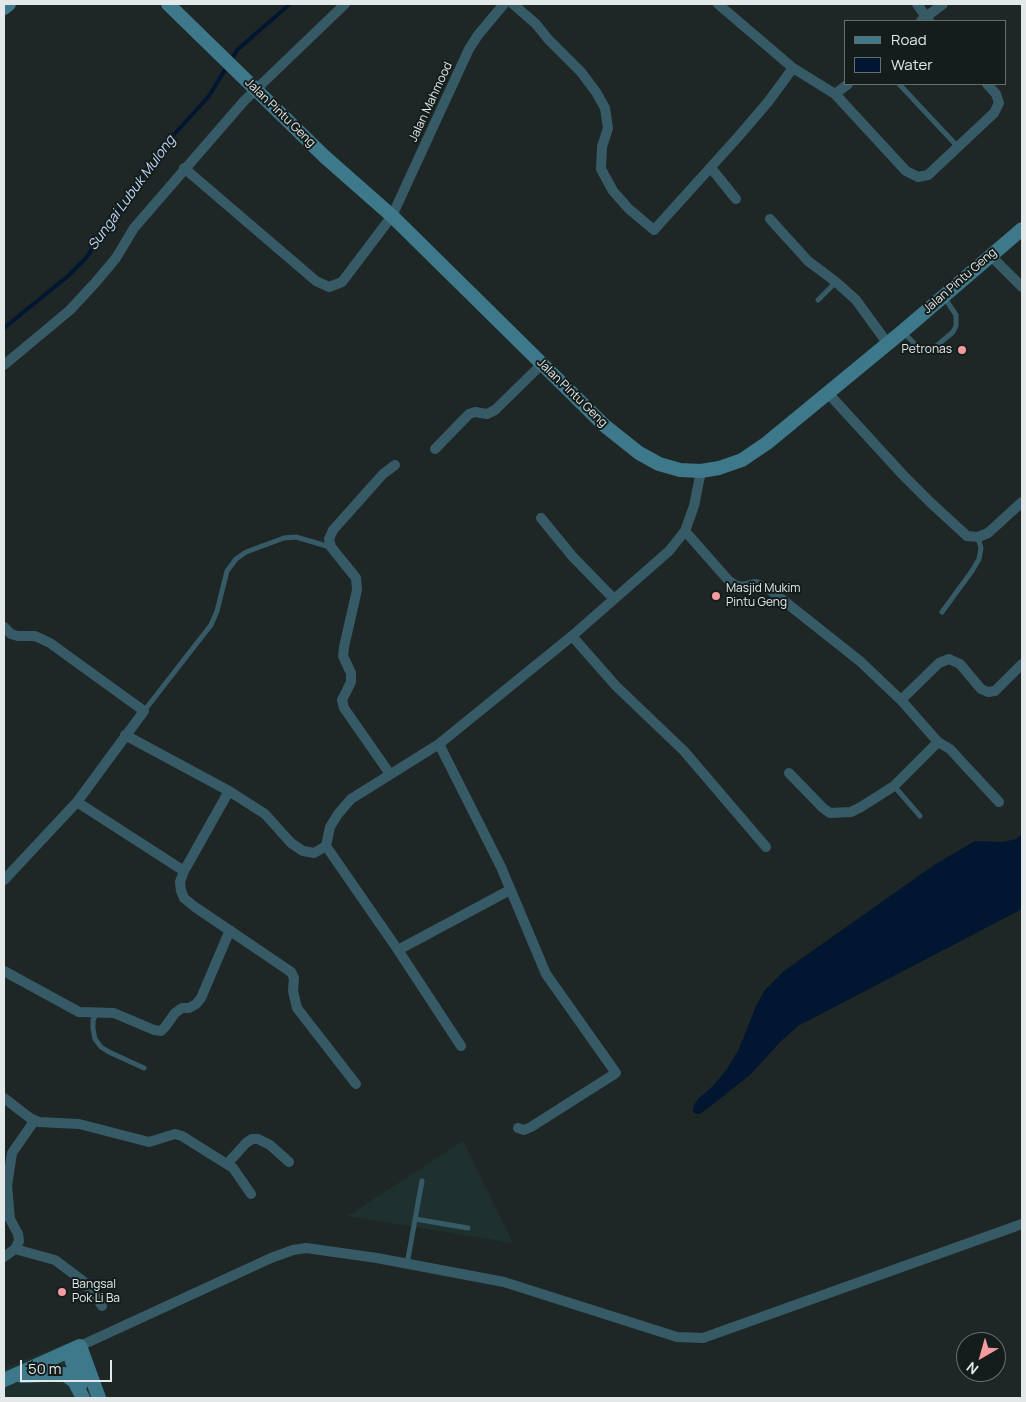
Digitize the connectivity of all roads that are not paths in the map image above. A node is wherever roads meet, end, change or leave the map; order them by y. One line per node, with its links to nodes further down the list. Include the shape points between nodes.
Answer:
1 (8, 4): 9 (main road)
2 (168, 4): 20 (main road, Jalan Pintu Geng, bridge, via 325,157)
3 (345, 4): 17 (street, via 244,101)
4 (504, 4): 20 (street, Jalan Mahmood, via 469,49)
5 (513, 4): 18 (street, via 536,24 596,92 605,108 608,128 602,147 601,169 613,191 654,230)
6 (718, 4): 11 (street)
7 (916, 4): 10 (street)
8 (943, 4): 10 (street)
9 (4, 8)
10 (926, 20)
11 (793, 68): 15 (street); 18 (street)
12 (847, 85): 15 (street)
13 (900, 85): 16 (lane)
14 (988, 85): 16 (street, via 999,103 994,113)
15 (836, 94): 16 (street, via 906,171 918,177 928,175)
16 (958, 147)
17 (184, 168): 20 (street, Jalan Mahmood, via 316,281 329,287 342,282); 31 (street, via 134,228 95,284 70,310)
18 (711, 168): 19 (street)
19 (736, 199)
20 (392, 216): 30 (main road, Jalan Pintu Geng)
21 (770, 219): 24 (street, via 808,261)
22 (1022, 229): 23 (main road, Jalan Pintu Geng)
23 (990, 255): 25 (street); 26 (main road, Jalan Pintu Geng)
24 (836, 282): 27 (lane); 29 (street, via 856,300)
25 (1022, 287)
26 (944, 296): 28 (main road, Jalan Pintu Geng); 28 (lane, via 956,315 953,332 929,349 918,347)
27 (818, 300)
28 (903, 331): 29 (main road, Jalan Pintu Geng)
29 (888, 344): 32 (main road, Jalan Pintu Geng)
30 (542, 364): 33 (street, via 495,410 487,414 469,414); 35 (main road, Jalan Pintu Geng, via 605,426 639,453 659,464)
31 (4, 365)
32 (827, 392): 35 (main road, Jalan Pintu Geng, via 742,460); 39 (street, via 931,503 967,536)
33 (435, 449)
34 (395, 465): 40 (street, via 383,474 334,530 329,539)
35 (700, 471): 38 (street, via 694,506)
36 (1022, 502): 39 (street)
37 (541, 518): 41 (street)
38 (685, 531): 41 (street, via 669,551); 46 (street, via 729,581 742,587 756,584 769,589 861,662)
39 (978, 537): 42 (lane, via 979,559)
40 (331, 547): 47 (lane, via 296,537 284,538 246,552 236,560 227,571 211,625); 52 (street, via 356,578 357,590 343,656 351,673 351,682 342,700 344,708)
41 (614, 599): 44 (street)
42 (942, 612)
43 (4, 627): 47 (street, via 11,634 35,636 50,643)
44 (572, 636): 50 (street); 59 (street, via 616,686 684,751)
45 (1022, 664): 46 (street, via 995,691 988,692 981,690 960,664 950,659 939,663)
46 (901, 700): 49 (street)
47 (144, 711): 48 (street)
48 (125, 736): 54 (street); 55 (street)
49 (938, 742): 53 (street); 56 (street, via 950,749)
50 (439, 744): 52 (street); 62 (street)
51 (789, 773): 53 (street, via 830,813 862,808)
52 (390, 774): 58 (street, via 351,799 330,827)
53 (894, 786): 57 (lane)
54 (228, 791): 58 (street, via 265,814 304,851 314,853); 60 (street)
55 (77, 802): 60 (street); 61 (street)
56 (999, 802)
57 (920, 816)
58 (326, 846): 64 (street)
59 (766, 847)
60 (184, 871): 63 (street, via 180,885 184,898)
61 (4, 880)
62 (510, 890): 64 (street); 72 (street, via 546,974 616,1073 531,1127)
63 (230, 930): 66 (street, via 201,998 196,1004 175,1013 161,1031 114,1013); 69 (street, via 291,972 297,1008)
64 (398, 950): 67 (street)
65 (4, 971): 66 (street, via 79,1012)
66 (97, 1013): 68 (lane, via 93,1020 95,1039 109,1052)
67 (461, 1046)
68 (144, 1068)
69 (356, 1084)
70 (4, 1098): 71 (street)
71 (35, 1120): 74 (street, via 78,1124 149,1142 175,1134); 80 (street, via 12,1153 9,1168 10,1219 19,1241)
72 (518, 1128)
73 (289, 1162): 74 (street, via 258,1138 246,1143)
74 (227, 1164): 76 (street, via 234,1168)
75 (422, 1182): 77 (lane)
76 (250, 1194)
77 (415, 1218): 79 (lane); 82 (lane)
78 (1022, 1224): 82 (street, via 703,1338 677,1337 504,1282)
79 (468, 1228)
80 (15, 1249): 81 (street); 83 (street, via 55,1260 83,1280)
81 (4, 1257)
82 (407, 1264): 84 (street, via 306,1248 293,1250)
83 (102, 1306)
84 (74, 1349): 85 (main road); 86 (main road); 87 (main road)
85 (7, 1379): 86 (main road, via 64,1374 74,1381)
86 (84, 1398)
87 (99, 1398)

